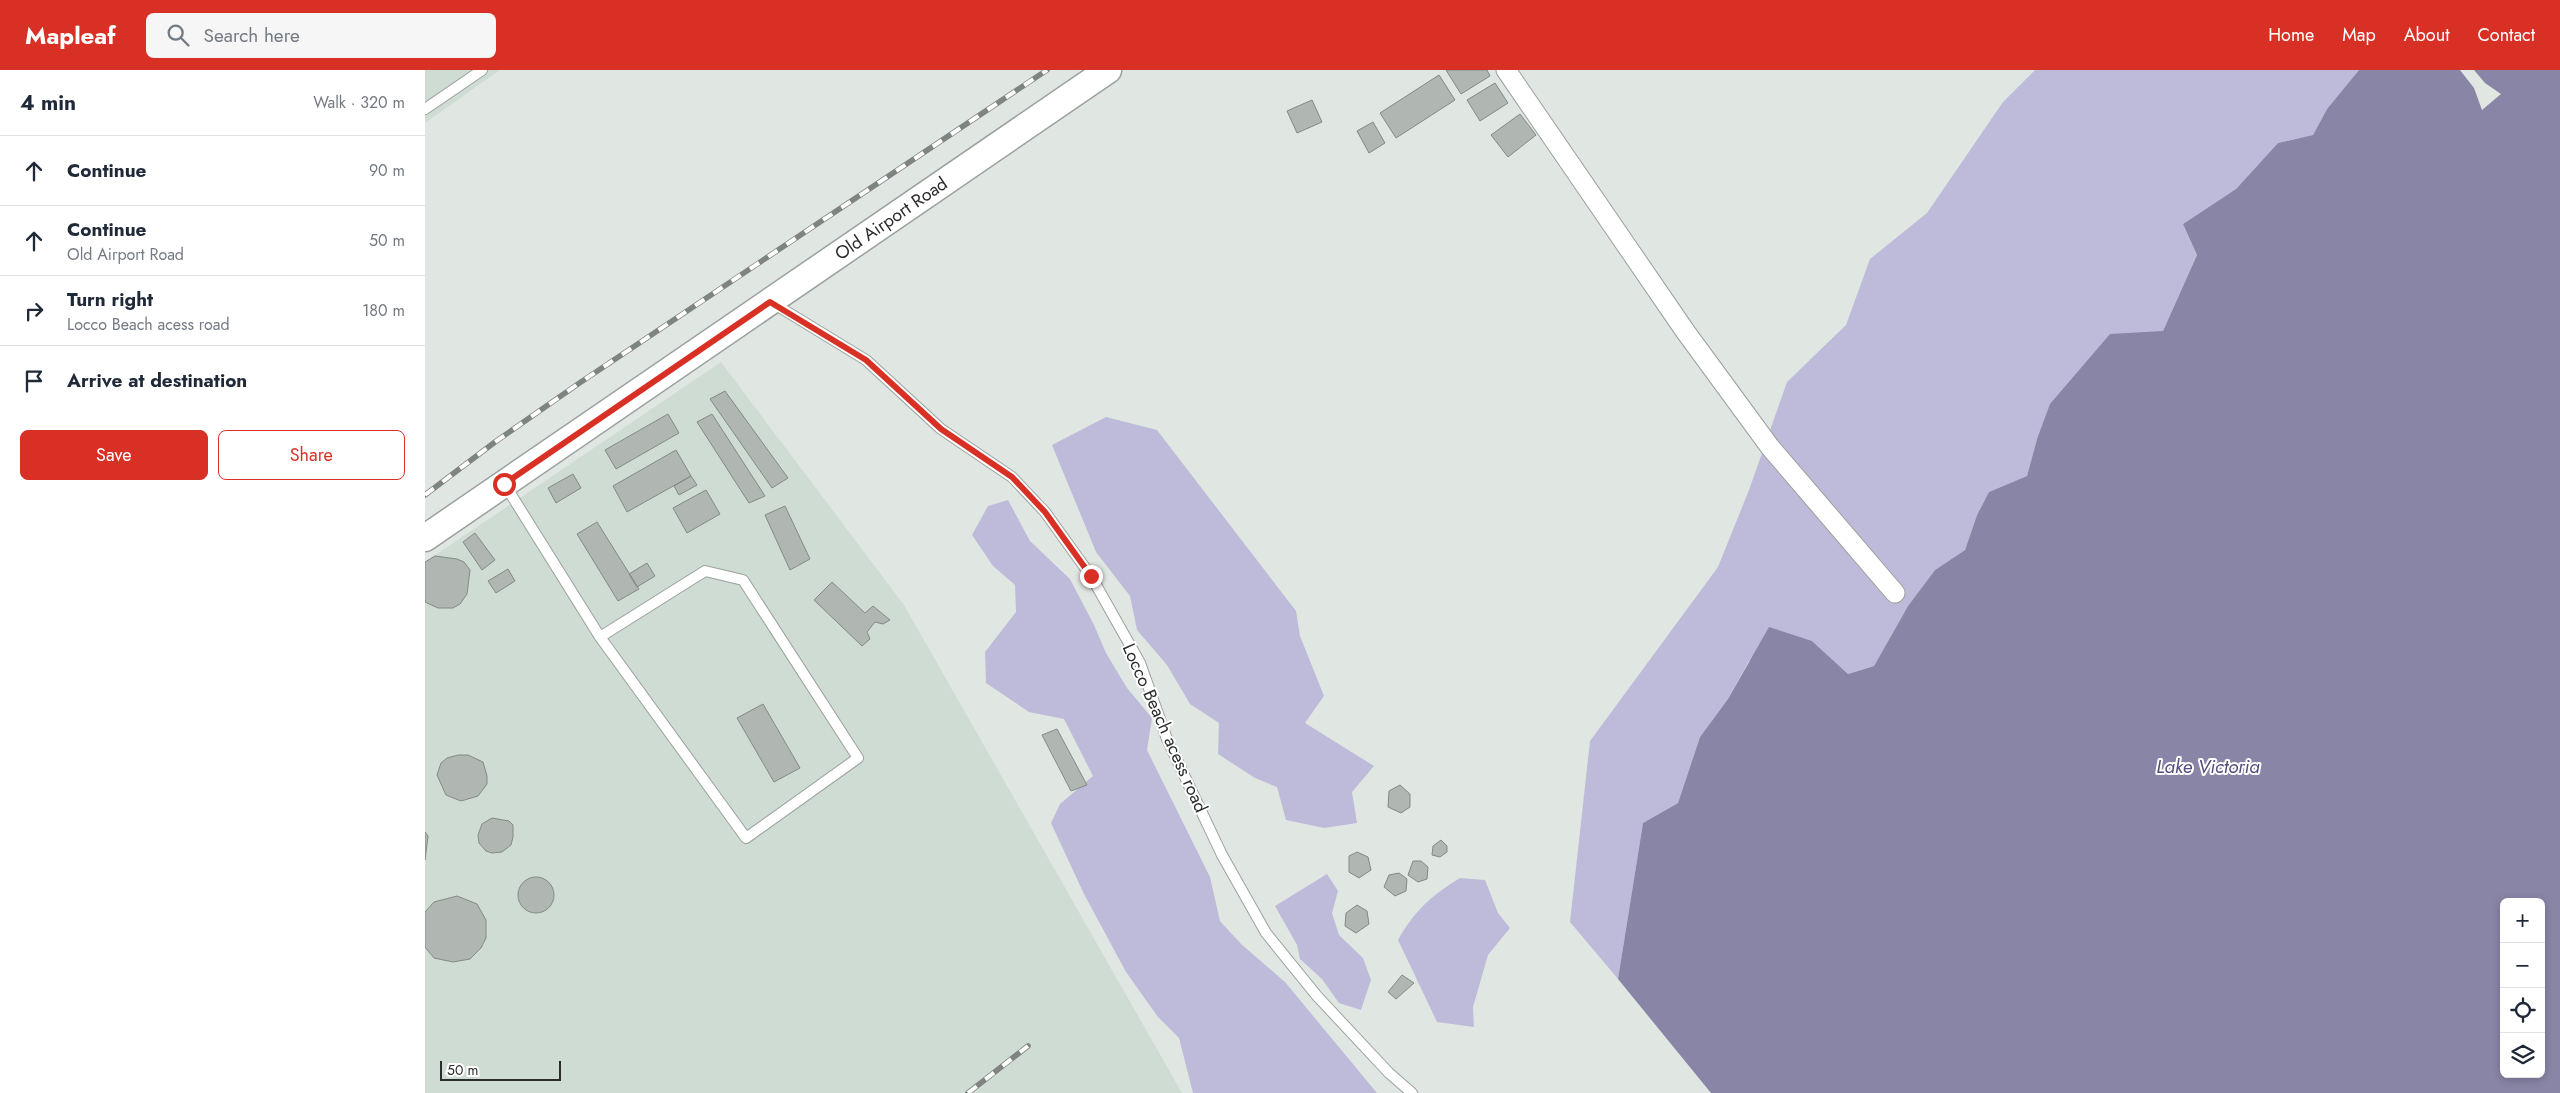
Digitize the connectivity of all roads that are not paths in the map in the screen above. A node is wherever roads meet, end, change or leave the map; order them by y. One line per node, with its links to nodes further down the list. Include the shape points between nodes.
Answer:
1 (482, 70): 4 (lane)
2 (1108, 70): 5 (main road, Old Airport Road)
3 (1506, 70): 8 (street, via 1685,331 1770,447)
4 (425, 109)
5 (770, 302): 6 (main road, Old Airport Road); 10 (lane, Locco Beach acess road, via 866,360 941,429 1012,477 1045,512 1091,576 1140,663 1167,740 1222,855 1266,933 1317,996)
6 (504, 484): 7 (main road, Old Airport Road); 9 (lane)
7 (425, 538)
8 (1895, 593)
9 (601, 637): 9 (lane, via 746,838 858,758 743,580 705,571)
10 (1412, 1093)

